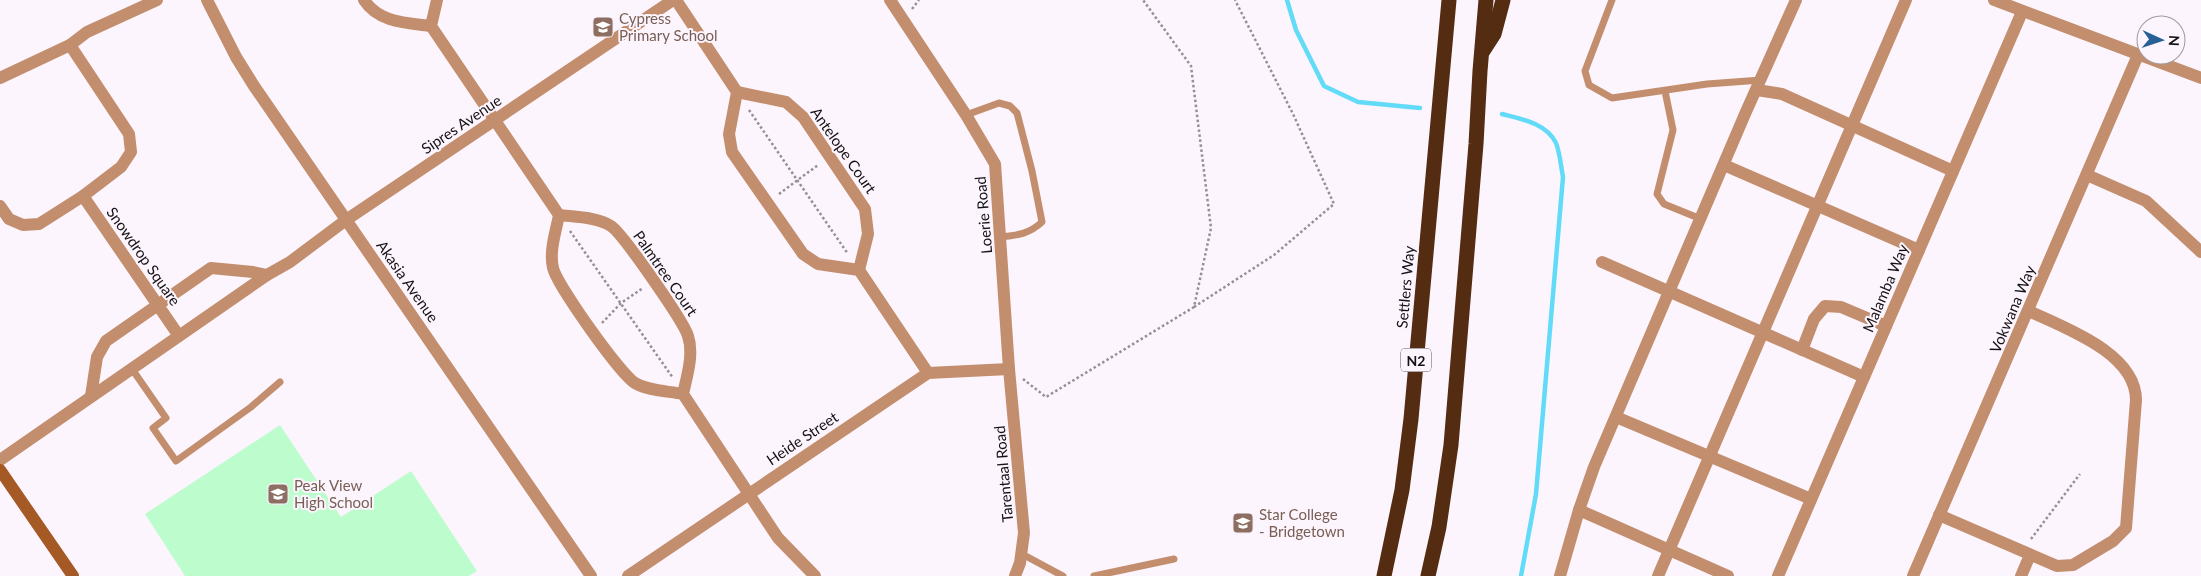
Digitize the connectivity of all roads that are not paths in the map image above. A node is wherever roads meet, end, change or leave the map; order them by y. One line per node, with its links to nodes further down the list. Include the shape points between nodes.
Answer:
1 (157, 0): 16 (street, via 87,32)
2 (207, 0): 37 (street, Akasia Avenue, via 236,57)
3 (364, 0): 15 (street, via 380,16)
4 (437, 0): 15 (street)
5 (674, 0): 25 (street); 27 (street, Sipres Avenue)
6 (890, 0): 26 (street, Loerie Road)
7 (1449, 0): 77 (highway, Settlers Way / N2, via 1411,419 1402,490)
8 (1486, 0): 18 (highway)
9 (1504, 0): 18 (highway, via 1494,34)
10 (1612, 0): 24 (lane, via 1585,71 1589,84 1612,98)
11 (1796, 0): 23 (street)
12 (1906, 0): 28 (street)
13 (1994, 0): 14 (street)
14 (2022, 12): 17 (street); 30 (street, Malamba Way)
15 (431, 26): 27 (street)
16 (70, 45): 21 (street); 32 (street, via 129,134 131,152 121,167)
17 (2136, 54)
18 (1481, 55): 78 (highway, via 1451,445)
19 (2136, 60): 31 (street, Vokwana Way)
20 (2165, 65): 22 (street)
21 (0, 78)
22 (2201, 78)
23 (1760, 85): 24 (lane); 28 (street); 29 (street)
24 (1665, 91): 36 (lane, via 1673,130 1657,194 1664,204)
25 (737, 92): 42 (street, via 730,134 732,152 803,254 818,264); 42 (street, Antelope Court, via 786,102 803,117 865,209 868,234)
26 (966, 115): 38 (street, Loerie Road, via 995,164); 38 (lane, via 999,103 1010,106 1017,113 1042,222 1032,231)
27 (494, 120): 35 (street); 37 (street, Sipres Avenue)
28 (1852, 124): 30 (street); 34 (street)
29 (1724, 165): 34 (street); 36 (street)
30 (1953, 171): 39 (street, Malamba Way)
31 (2087, 175): 40 (street, via 2146,201); 46 (street, Vokwana Way)
32 (83, 196): 33 (street, via 39,224 22,225 9,218); 45 (street, Snowdrop Square)
33 (0, 206)
34 (1816, 207): 39 (street); 48 (street)
35 (559, 215): 56 (street, via 552,267 570,298 631,380 647,387); 56 (street, Palmtree Court, via 611,226 628,244 689,337 690,357)
36 (1701, 219): 44 (street)
37 (346, 220): 43 (street, Sipres Avenue); 71 (street, Akasia Avenue)
38 (1001, 237): 51 (street, Loerie Road)
39 (1919, 250): 47 (street, Malamba Way)
40 (2201, 252)
41 (1602, 262): 44 (street)
42 (859, 270): 53 (street)
43 (267, 276): 45 (street, via 211,268); 49 (street, Sipres Avenue)
44 (1670, 292): 48 (street); 58 (street)
45 (158, 304): 49 (street, Snowdrop Square); 57 (street, via 106,341 97,357)
46 (2029, 311): 65 (street, Vokwana Way); 67 (street, via 2100,347 2124,369 2136,388 2126,528 2113,541 2073,565 2057,566)
47 (1886, 326): 50 (street, via 1841,307 1825,306 1814,319); 54 (street, Malamba Way)
48 (1763, 333): 50 (street); 59 (street)
49 (179, 336): 52 (street, Sipres Avenue)
50 (1802, 350): 54 (street)
51 (1009, 368): 53 (street); 68 (street, Tarentaal Road, via 1024,533)
52 (132, 369): 55 (lane, via 166,418 153,428 176,461); 57 (street, Sipres Avenue)
53 (928, 373): 62 (street, Heide Street)
54 (1864, 377): 63 (street, Malamba Way)
55 (280, 382)
56 (683, 394): 62 (street)
57 (91, 396): 60 (street, Sipres Avenue)
58 (1616, 417): 59 (street); 64 (street)
59 (1710, 455): 63 (street); 66 (street)
60 (0, 460)
61 (0, 470): 70 (street)
62 (748, 494): 72 (street, Heide Street); 73 (street, via 782,543)
63 (1811, 499): 82 (street, Malamba Way)
64 (1579, 510): 66 (street); 79 (street)
65 (1939, 516): 67 (street); 83 (street, Vokwana Way)
66 (1669, 549): 80 (street); 81 (street)
67 (2029, 549): 84 (street)
68 (1022, 554): 74 (street, Tarentaal Road); 75 (lane)
69 (1174, 559): 76 (lane)
70 (73, 576)
71 (591, 576)
72 (628, 576)
73 (815, 576)
74 (1015, 576)
75 (1063, 576)
76 (1094, 576)
77 (1384, 576)
78 (1428, 576)
79 (1560, 576)
80 (1658, 576)
81 (1728, 576)
82 (1778, 576)
83 (1913, 576)
84 (2021, 576)

